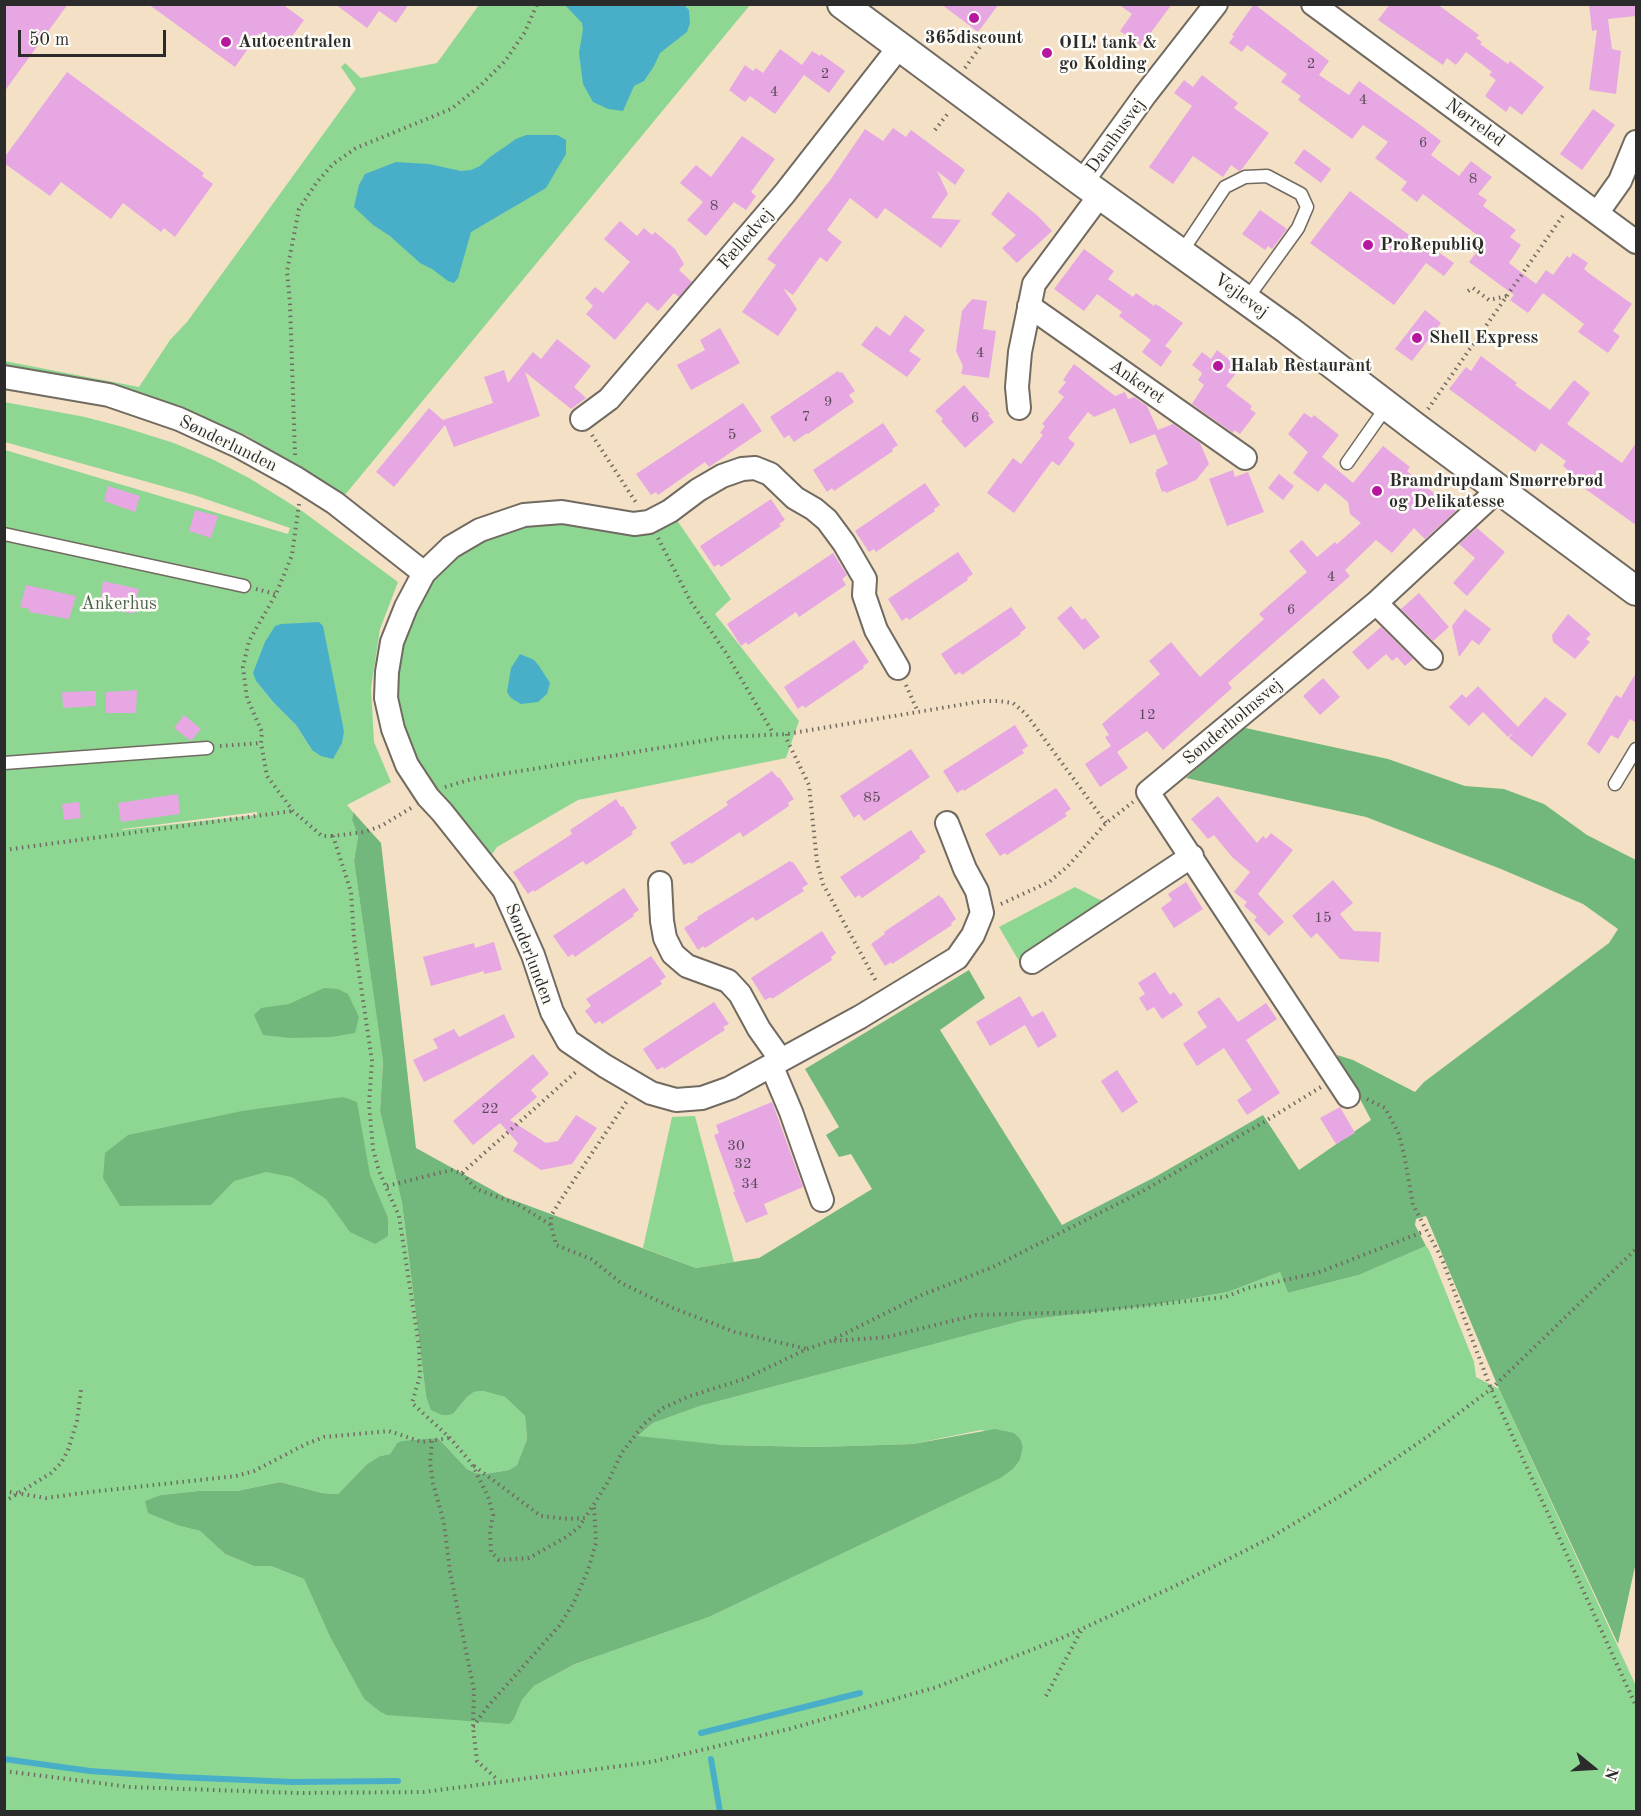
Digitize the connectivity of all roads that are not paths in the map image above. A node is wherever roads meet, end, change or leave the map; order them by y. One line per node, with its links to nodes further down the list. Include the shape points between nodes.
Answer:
1 (842, 4): 4 (street, Vejlevej)
2 (1216, 4): 6 (street, Damhusvej, via 1145,95)
3 (1313, 4): 7 (street, Nørreled)
4 (899, 47): 6 (street, Vejlevej); 15 (street, Fælledvej, via 762,220 609,399)
5 (1636, 142): 7 (street, via 1620,181)
6 (1091, 188): 9 (street, Vejlevej); 11 (street, via 1034,284)
7 (1598, 212): 8 (street, Nørreled)
8 (1636, 242)
9 (1181, 253): 10 (street, Vejlevej); 10 (lane, via 1225,188 1245,177 1268,176 1301,194 1307,207 1298,228)
10 (1246, 300): 13 (street, Vejlevej)
11 (1029, 306): 14 (street, via 1017,387); 16 (street, Ankeret)
12 (4, 377): 20 (street, Sønderlunden, via 109,394 238,446 335,503)
13 (1387, 406): 17 (lane); 18 (street, Vejlevej)
14 (1019, 408)
15 (582, 419)
16 (1245, 458)
17 (1347, 463)
18 (1499, 489): 22 (street, Vejlevej); 23 (street, Sønderholmsvej)
19 (4, 534): 21 (lane)
20 (424, 573): 25 (street, Sønderlunden, via 452,547 480,530 524,515 562,512 634,524 649,522 722,476 755,468 770,474 795,498 814,509 844,543 865,579 864,595 876,630); 34 (street, Sønderlunden, via 392,642 386,698 393,729 407,765 428,797 504,890 533,955 552,1012 568,1041 651,1093 676,1101 717,1094)
21 (244, 586)
22 (1636, 591)
23 (1376, 603): 24 (street); 31 (street, Sønderholmsvej, via 1149,792)
24 (1431, 658)
25 (898, 668)
26 (207, 747): 28 (lane)
27 (1636, 749): 29 (lane)
28 (4, 763)
29 (1615, 784)
30 (947, 823): 34 (street, Sønderlunden, via 982,913 957,958)
31 (1192, 856): 33 (street); 35 (street)
32 (660, 883): 34 (street, via 665,938 673,954 687,966 728,981 740,994)
33 (1032, 962)
34 (776, 1064): 36 (street)
35 (1342, 1086)
36 (822, 1200)

